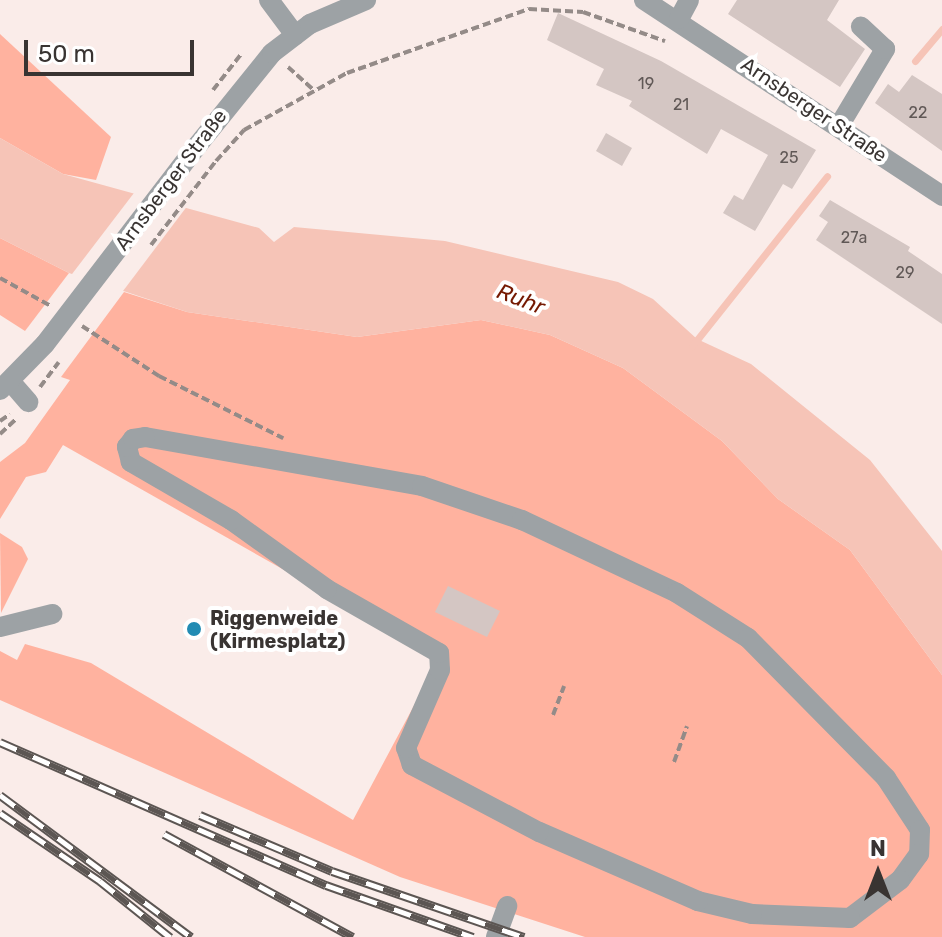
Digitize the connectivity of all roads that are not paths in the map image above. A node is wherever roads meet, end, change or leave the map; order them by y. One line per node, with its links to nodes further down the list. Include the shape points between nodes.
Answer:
1 (269, 0): 7 (street)
2 (366, 0): 7 (street, Arnsberger Straße)
3 (644, 0): 5 (street, Arnsberger Straße)
4 (689, 0): 5 (street)
5 (679, 19): 8 (street, Arnsberger Straße)
6 (861, 27): 8 (street, via 885,49)
7 (295, 35): 10 (street, Arnsberger Straße, bridge, via 249,78 45,344)
8 (839, 126): 9 (street, Arnsberger Straße)
9 (942, 196)
10 (5, 386): 11 (street)
11 (28, 402)
12 (128, 458): 12 (street, via 231,520 327,589 439,653 440,670 405,758 539,832 698,901 752,914 829,921 850,918 871,906 919,854 920,830 886,778 748,638 677,593 522,520 371,473 297,467 145,437 131,441)
13 (52, 614): 14 (street)
14 (0, 627)
15 (507, 906): 16 (street)
16 (496, 937)

